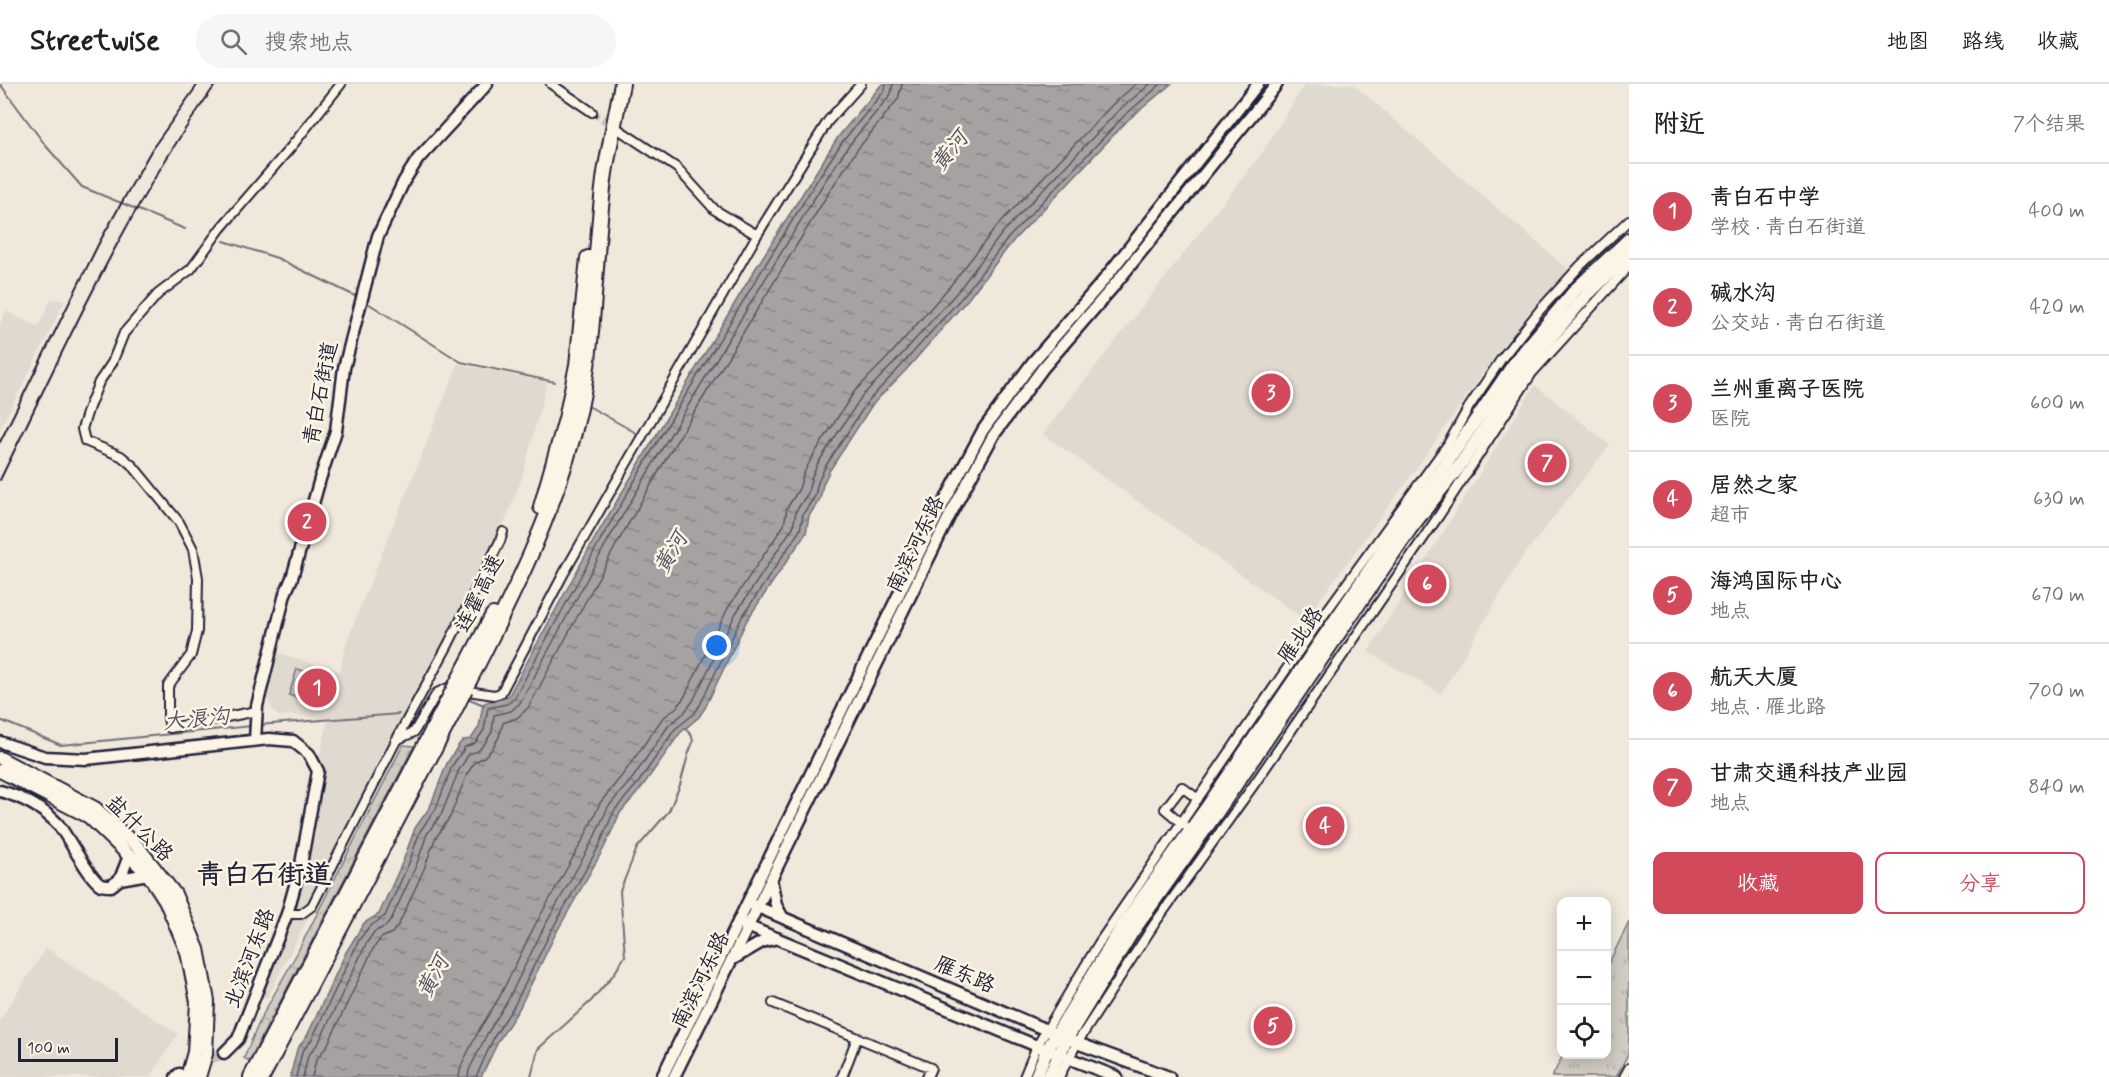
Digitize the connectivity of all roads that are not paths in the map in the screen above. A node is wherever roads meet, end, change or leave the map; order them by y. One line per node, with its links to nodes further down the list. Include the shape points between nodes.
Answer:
1 (341, 84): 19 (street, via 191,269 158,294 124,333 96,388 82,429 85,441 134,466 179,522 193,549 198,578 197,631 192,656 168,686 171,728)
2 (487, 84): 19 (main road, 青白石街道, via 418,159 378,236 344,368 336,431 285,594)
3 (551, 84): 9 (street)
4 (612, 84): 18 (highway, 连霍高速, via 596,171 577,365 566,420 539,512)
5 (622, 84): 18 (highway, 连霍高速, via 605,174 580,408 555,492 518,585)
6 (861, 84): 12 (street, via 828,121)
7 (1258, 84): 17 (main road, 南滨河东路, via 1103,281 1032,363 983,430 940,510)
8 (1277, 84): 17 (main road, 南滨河东路, via 1043,368 993,436)
9 (592, 112)
10 (618, 129): 12 (street, via 677,168 715,210)
11 (1629, 220): 28 (street, via 1580,266 1502,358 1448,444 1318,623)
12 (757, 235): 22 (street, via 564,573 501,693 442,690 414,732)
13 (1629, 239): 29 (main road, 雁北路, via 1576,289 1516,361)
14 (1629, 254): 41 (main road, 雁北路, via 1585,297 1526,367)
15 (1629, 266): 41 (street, via 1532,373 1253,786 1155,923)
16 (503, 532): 22 (street)
17 (880, 647): 33 (main road, 南滨河东路); 34 (main road, 南滨河东路)
18 (460, 688): 20 (highway, 连霍高速, bridge)
19 (256, 714): 21 (main road, 青白石街道)
20 (444, 719): 48 (highway, 连霍高速); 49 (highway, 连霍高速)
21 (255, 736): 23 (main road, via 241,743 86,759 45,757); 35 (main road, 北滨河东路, via 293,741 309,754 318,771 301,864)
22 (396, 740): 35 (street, via 312,906 301,914)
23 (0, 742)
24 (0, 758): 26 (main road, 盐什公路)
25 (0, 771): 26 (main road, 盐什公路)
26 (24, 777): 30 (main road, 盐什公路, via 89,817); 47 (main road, 盐什公路, via 95,808 138,847 175,894 198,949 208,1001 206,1054)
27 (0, 791): 32 (main road, via 39,807 58,824 101,885 111,886)
28 (1198, 800): 29 (street); 29 (street, via 1182,787 1165,809)
29 (1186, 827): 41 (main road, 雁北路, via 1121,928)
30 (129, 856): 31 (main road, 盐什公路); 32 (main road)
31 (148, 874): 32 (main road); 46 (main road, 盐什公路, via 165,900 187,952 193,982 194,1052)
32 (120, 879)
33 (771, 879): 34 (main road, 南滨河东路); 36 (main road)
34 (753, 905): 36 (main road, 雁东路); 37 (main road, 南滨河东路)
35 (287, 914): 44 (main road, 北滨河东路, via 238,1039)
36 (783, 918): 41 (main road, 雁东路)
37 (743, 925): 38 (main road, 雁东路); 39 (main road, 南滨河东路); 50 (main road, 南滨河东路)
38 (777, 938): 39 (main road); 43 (main road, 雁东路)
39 (732, 959): 51 (main road, 南滨河东路)
40 (774, 1003): 42 (street)
41 (1062, 1036): 43 (main road, 雁北路); 43 (street); 59 (main road, 雁东路)
42 (857, 1038): 52 (street); 53 (street, via 931,1068)
43 (1053, 1052): 54 (street); 55 (main road, 雁北路); 56 (main road, 雁北路); 57 (street); 58 (main road, 雁东路)
44 (224, 1053)
45 (1629, 1068): 60 (street)
46 (181, 1076)
47 (199, 1077)
48 (250, 1077)
49 (262, 1077)
50 (662, 1077)
51 (674, 1077)
52 (842, 1077)
53 (927, 1077)
54 (1024, 1077)
55 (1036, 1077)
56 (1049, 1077)
57 (1059, 1077)
58 (1117, 1077)
59 (1169, 1077)
60 (1624, 1077)

